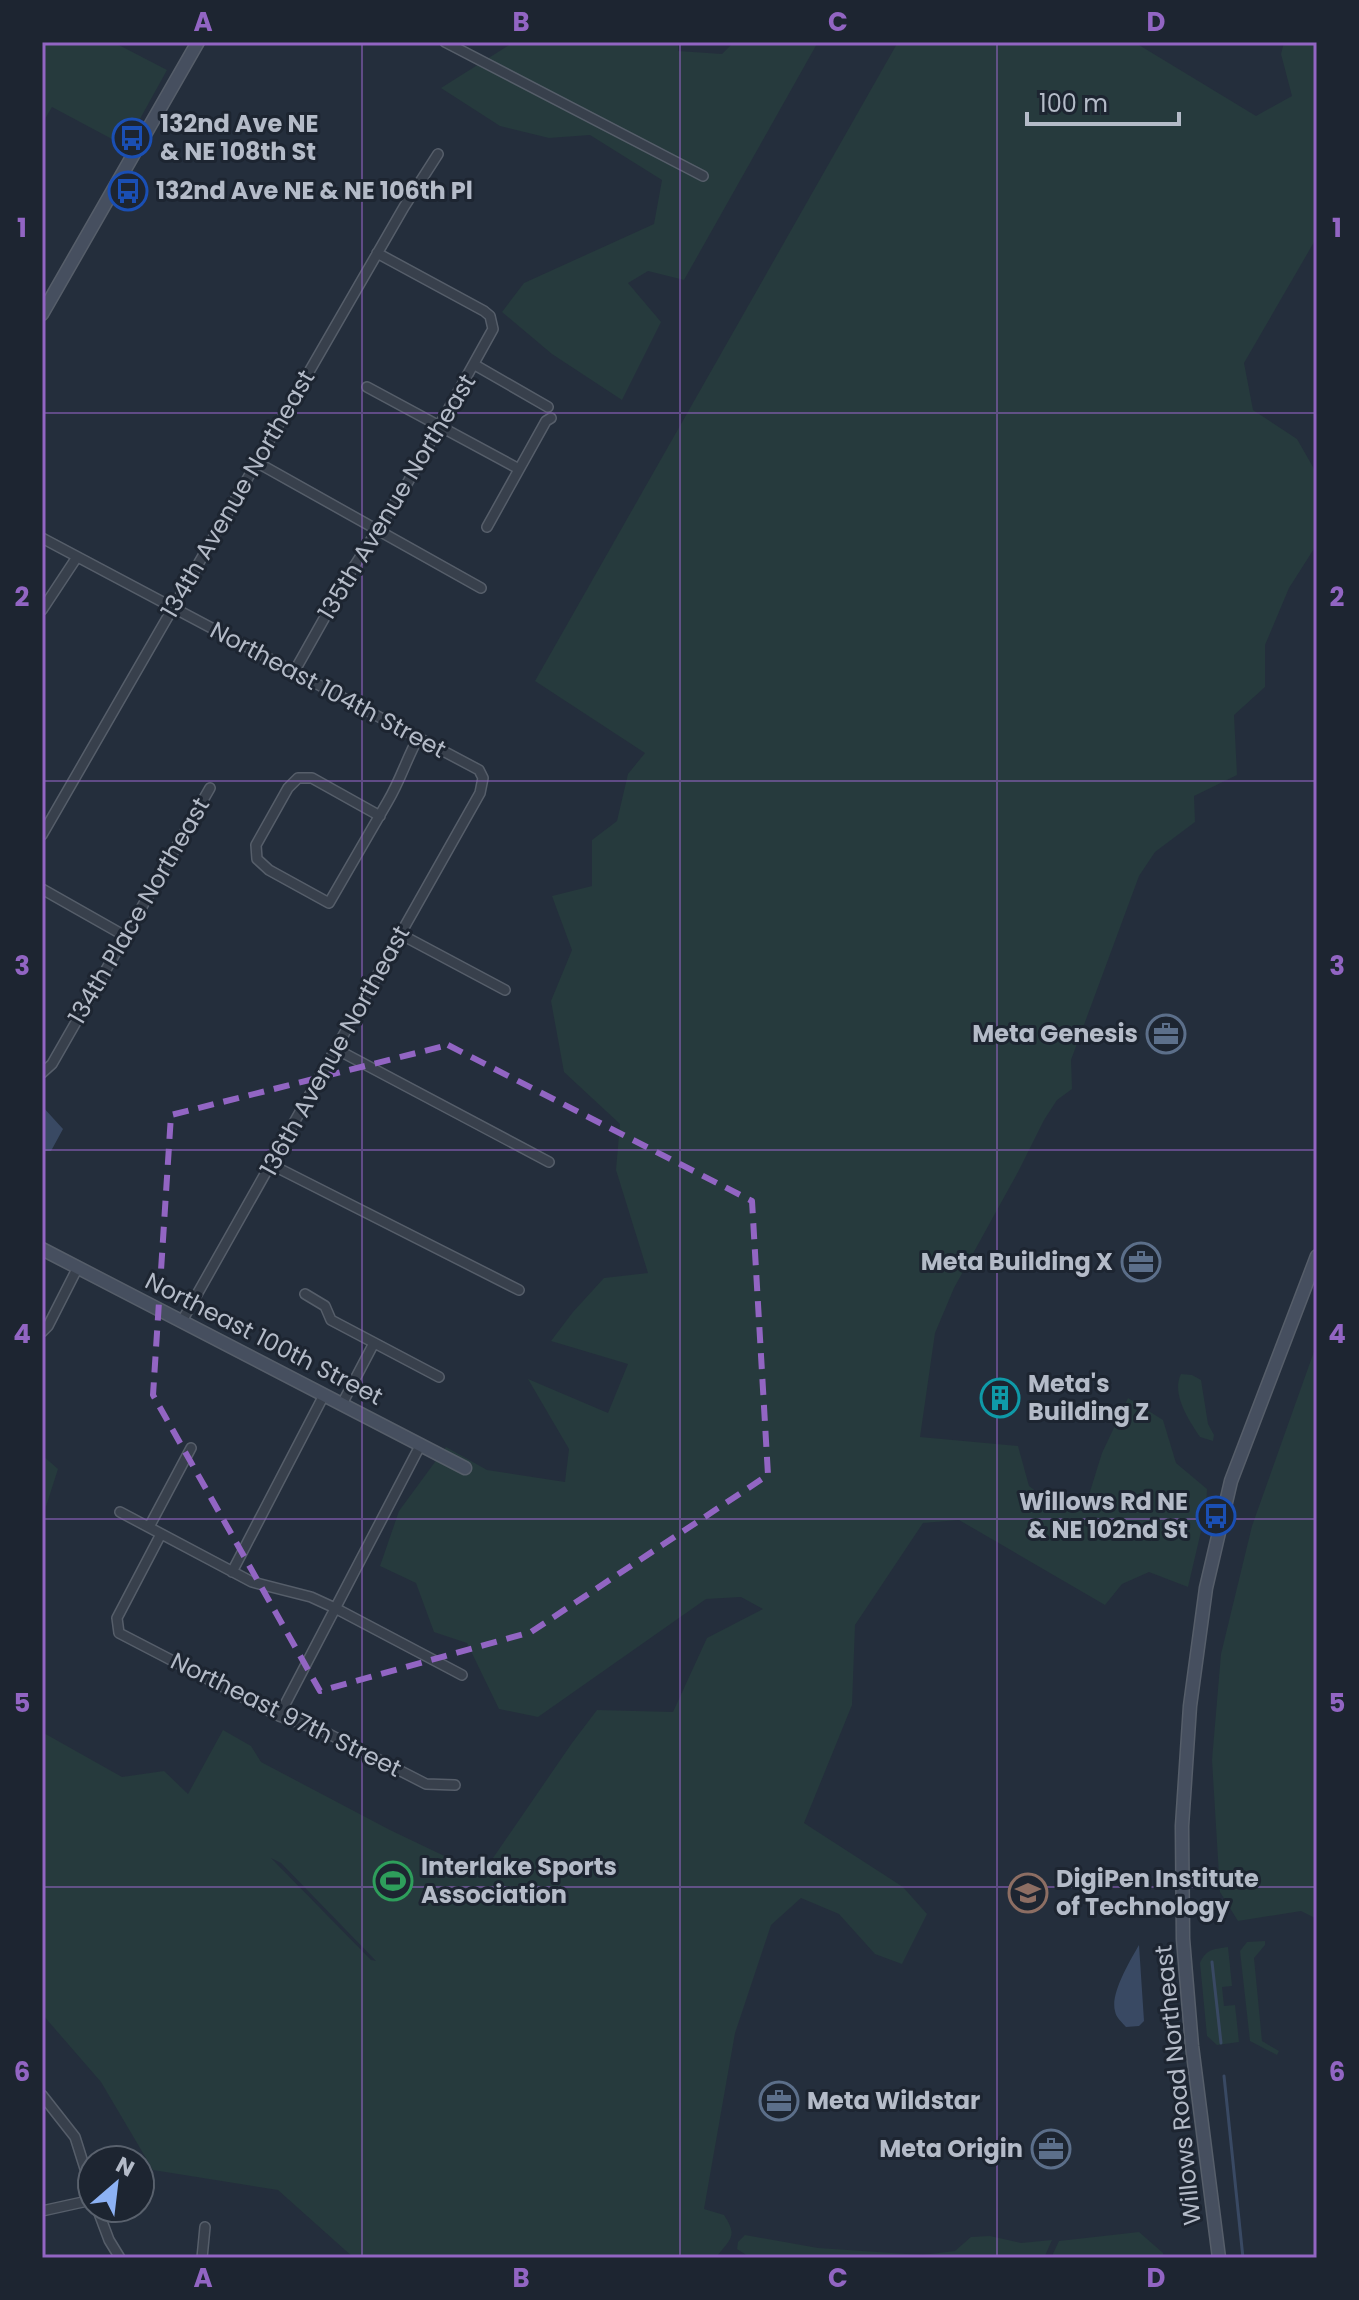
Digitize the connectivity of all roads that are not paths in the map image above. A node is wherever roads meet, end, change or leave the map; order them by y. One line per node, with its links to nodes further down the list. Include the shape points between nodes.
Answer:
1 (198, 42): 6 (main road)
2 (445, 42): 4 (street)
3 (438, 154): 5 (street, 134th Avenue Northeast)
4 (703, 176)
5 (377, 253): 7 (street, 135th Avenue Northeast, via 484,311 493,321); 12 (street, 134th Avenue Northeast)
6 (42, 314)
7 (475, 365): 9 (street); 11 (street, 135th Avenue Northeast)
8 (367, 387): 11 (street)
9 (548, 407)
10 (551, 418): 13 (street)
11 (440, 427): 13 (street); 15 (street, 135th Avenue Northeast)
12 (258, 463): 15 (street); 19 (street, 134th Avenue Northeast)
13 (519, 469): 14 (street)
14 (487, 527)
15 (379, 530): 18 (street); 21 (street, 135th Avenue Northeast)
16 (42, 538): 17 (street, Northeast 104th Street)
17 (77, 557): 19 (street, Northeast 104th Street); 20 (street)
18 (481, 588)
19 (173, 607): 21 (street, Northeast 104th Street); 26 (street, 134th Avenue Northeast)
20 (42, 610)
21 (294, 672): 22 (street, Northeast 104th Street)
22 (418, 738): 23 (street, Northeast 104th Street, via 479,770); 25 (street)
23 (483, 778): 28 (street, 136th Avenue Northeast, via 480,793)
24 (210, 788): 29 (street, 134th Place Northeast)
25 (380, 816): 25 (street, via 329,903 257,859 256,845 298,778 312,778)
26 (42, 835)
27 (42, 889): 29 (street)
28 (400, 934): 30 (street); 31 (street, 136th Avenue Northeast)
29 (125, 936): 32 (street, 134th Place Northeast)
30 (505, 990)
31 (336, 1049): 33 (street); 34 (street, 136th Avenue Northeast)
32 (42, 1073)
33 (549, 1162)
34 (270, 1164): 38 (street); 40 (street, 136th Avenue Northeast)
35 (42, 1249): 37 (main road, Northeast 100th Street)
36 (1317, 1256): 65 (main road, Willows Road Northeast, via 1231,1481 1206,1588 1190,1706 1182,1826 1183,1939)
37 (78, 1267): 40 (main road, Northeast 100th Street); 41 (street)
38 (519, 1290)
39 (305, 1294): 42 (street, via 325,1306 331,1320)
40 (182, 1321): 44 (main road, Northeast 100th Street)
41 (42, 1332)
42 (374, 1343): 43 (street); 45 (street)
43 (439, 1377)
44 (324, 1395): 45 (main road, Northeast 100th Street); 52 (street)
45 (342, 1404): 46 (main road, Northeast 100th Street)
46 (421, 1444): 48 (main road, Northeast 100th Street); 53 (street)
47 (191, 1448): 50 (street)
48 (465, 1468)
49 (120, 1512): 50 (street)
50 (149, 1527): 51 (street)
51 (161, 1534): 52 (street); 55 (street, Northeast 97th Street, via 117,1618 119,1633)
52 (232, 1572): 53 (street)
53 (335, 1608): 54 (street); 55 (street)
54 (462, 1675)
55 (279, 1716): 56 (street, Northeast 97th Street, via 323,1731 426,1784)
56 (455, 1785)
57 (42, 2095): 58 (street)
58 (77, 2144)
59 (76, 2204): 60 (street)
60 (42, 2211)
61 (103, 2224): 63 (street)
62 (205, 2227): 64 (street)
63 (120, 2258)
64 (202, 2258)
65 (1219, 2258)

